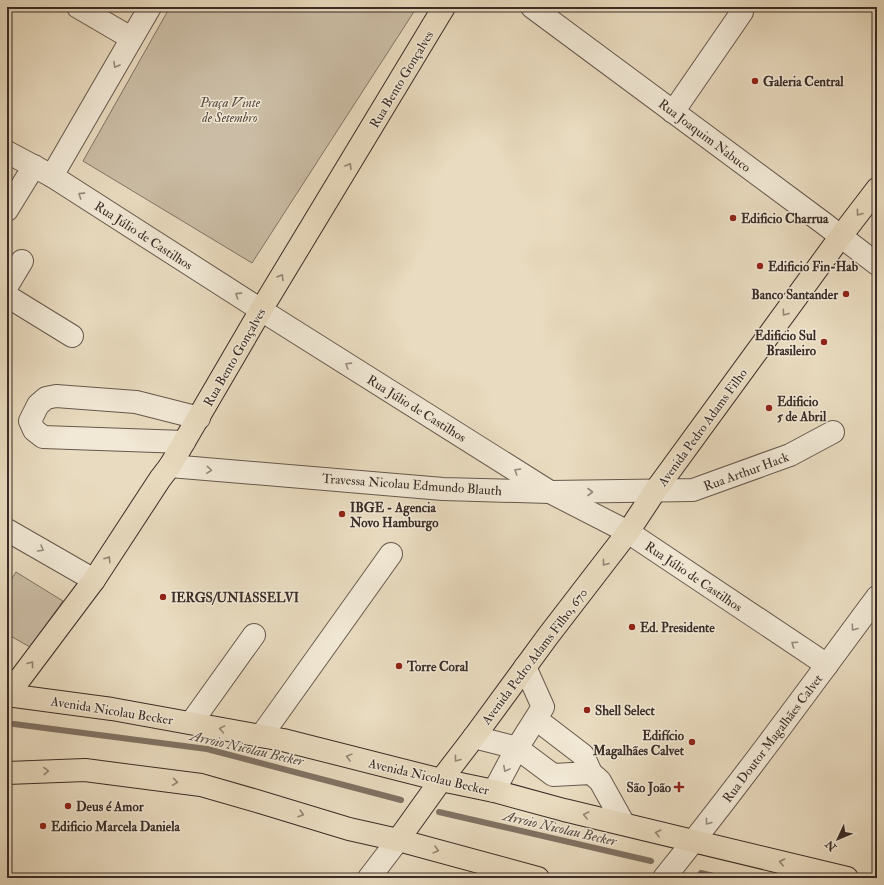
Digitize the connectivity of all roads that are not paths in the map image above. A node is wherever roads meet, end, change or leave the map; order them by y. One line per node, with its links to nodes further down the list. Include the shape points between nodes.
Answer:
1 (78, 7): 6 (street)
2 (150, 7): 6 (street)
3 (444, 7): 17 (main road, Rua Bento Gonçalves, one-way to 3)
4 (532, 7): 7 (street, Rua Joaquim Nabuco)
5 (742, 12): 7 (street)
6 (131, 38): 9 (street, one-way to 9)
7 (673, 112): 12 (street, Rua Joaquim Nabuco)
8 (7, 152): 9 (street, Rua Júlio de Castilhos)
9 (43, 171): 11 (street); 17 (street, Rua Júlio de Castilhos, one-way to 9)
10 (877, 189): 12 (main road, Avenida Pedro Adams Filho, one-way to 12)
11 (7, 210)
12 (841, 236): 14 (street, Rua Joaquim Nabuco); 23 (main road, Avenida Pedro Adams Filho, one-way to 23)
13 (22, 261): 15 (street)
14 (877, 264)
15 (7, 286)
16 (7, 296): 18 (street)
17 (261, 310): 19 (main road, Rua Bento Gonçalves); 24 (street, Rua Júlio de Castilhos, one-way to 17)
18 (72, 336)
19 (198, 418): 21 (main road, Rua Bento Gonçalves); 21 (street, via 136,402 56,396 46,398 38,405 30,421 34,430 43,437)
20 (833, 432): 23 (street, Rua Arthur Hack, via 790,455 693,490)
21 (184, 442): 22 (main road, Rua Bento Gonçalves)
22 (170, 466): 24 (street, Travessa Nicolau Edmundo Blauth, one-way to 24, via 443,489); 28 (main road, Rua Bento Gonçalves, one-way to 22)
23 (655, 491): 24 (street, Travessa Nicolau Edmundo Blauth, one-way to 23); 26 (main road, Avenida Pedro Adams Filho)
24 (550, 492): 26 (street, Rua Júlio de Castilhos)
25 (7, 530): 28 (street, one-way to 28)
26 (628, 532): 31 (street, Rua Júlio de Castilhos, one-way to 26); 32 (main road, Avenida Pedro Adams Filho, 670, one-way to 32)
27 (391, 554): 36 (street)
28 (94, 580): 33 (main road, Rua Bento Gonçalves, one-way to 28)
29 (877, 597): 31 (street, Rua Doutor Magalhães Calvet, one-way to 31)
30 (254, 635): 35 (street)
31 (827, 665): 45 (street, Rua Doutor Magalhães Calvet, one-way to 45)
32 (525, 667): 34 (street); 37 (main road, Avenida Pedro Adams Filho, 670)
33 (7, 695): 35 (main road, Avenida Nicolau Becker, via 112,708)
34 (539, 713): 38 (street); 40 (street, via 583,755)
35 (191, 723): 36 (main road, Avenida Nicolau Becker, one-way to 35)
36 (261, 736): 41 (main road, Avenida Nicolau Becker, one-way to 36)
37 (474, 737): 38 (street); 41 (main road, Avenida Pedro Adams Filho, 670, one-way to 41)
38 (517, 748): 40 (street, via 553,775); 42 (street, one-way to 42)
39 (7, 773): 44 (main road, one-way to 44, via 85,770 201,786 349,829)
40 (595, 777): 43 (street)
41 (441, 780): 42 (main road, Avenida Nicolau Becker); 44 (main road)
42 (494, 791): 43 (main road, Avenida Nicolau Becker, one-way to 42)
43 (624, 824): 45 (main road, Avenida Nicolau Becker, one-way to 43)
44 (398, 840): 46 (street); 47 (main road, one-way to 47)
45 (694, 841): 48 (street, Rua Doutor Magalhães Calvet); 49 (main road, Avenida Nicolau Becker, one-way to 45)
46 (369, 878)
47 (538, 878)
48 (664, 878)
49 (847, 878)

